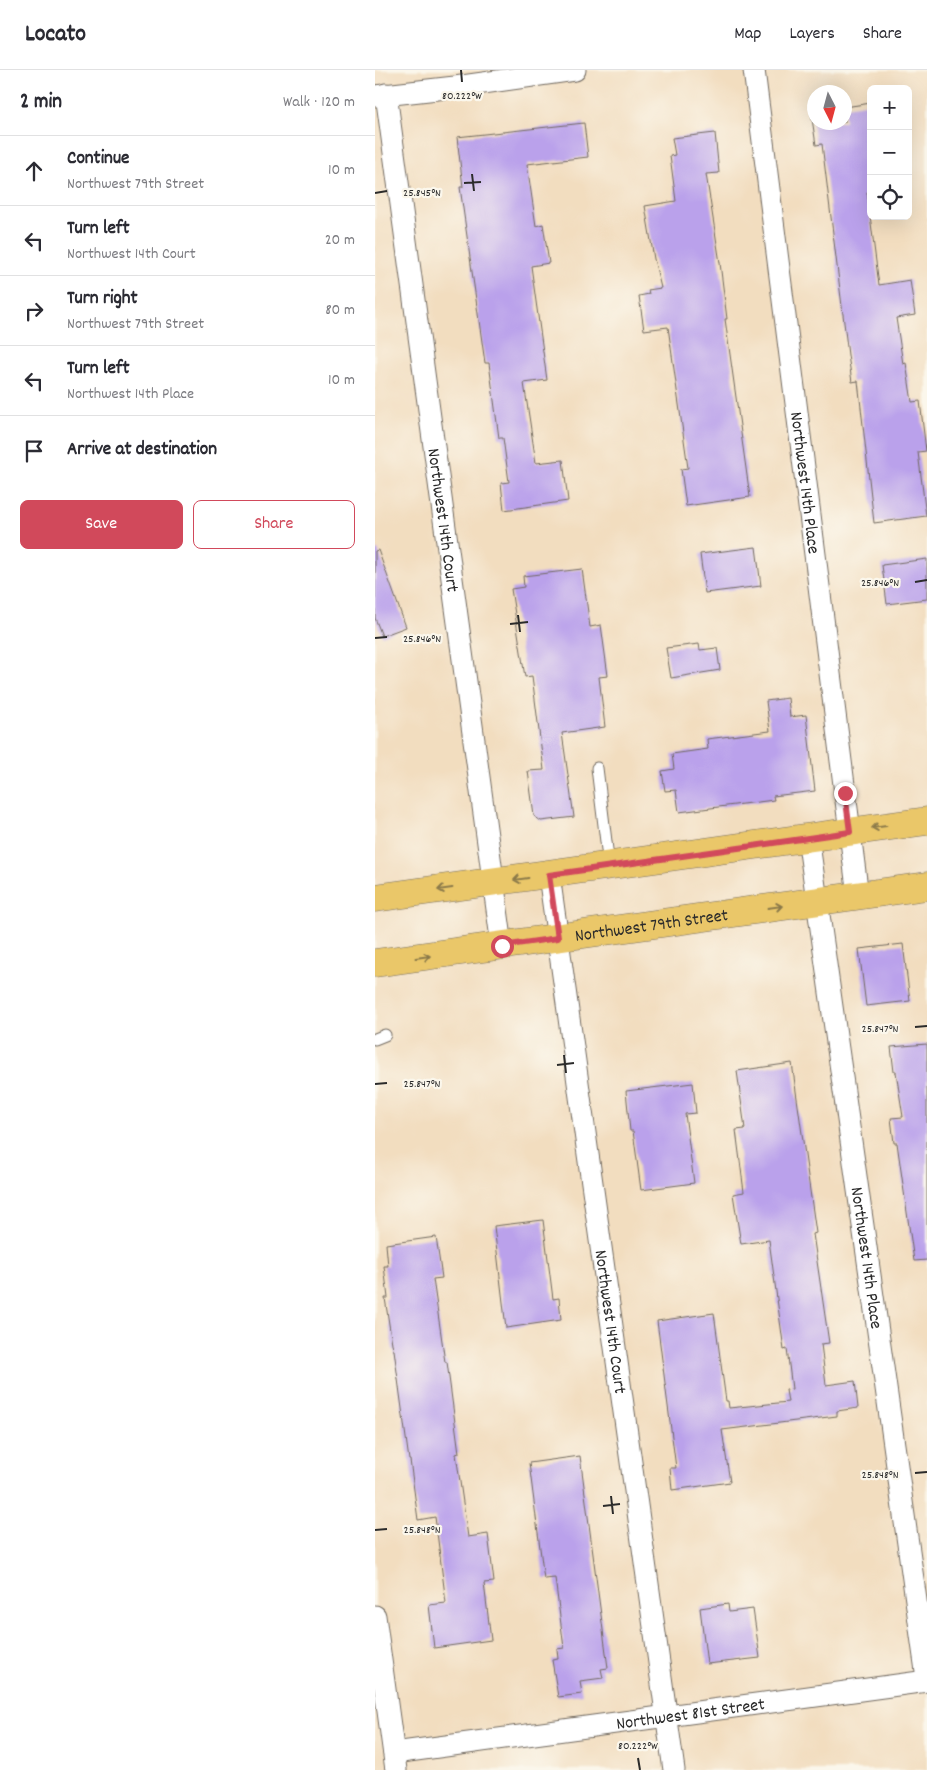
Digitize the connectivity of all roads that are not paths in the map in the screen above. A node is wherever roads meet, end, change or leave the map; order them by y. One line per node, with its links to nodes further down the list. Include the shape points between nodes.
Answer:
1 (575, 70): 3 (street)
2 (754, 70): 7 (street, Northwest 14th Place)
3 (454, 79): 4 (street)
4 (381, 95): 11 (street, Northwest 14th Court)
5 (597, 768): 9 (lane)
6 (927, 821): 7 (main road, one-way to 7)
7 (850, 832): 8 (main road); 13 (street, Northwest 14th Place)
8 (809, 837): 9 (main road); 15 (street, Northwest 14th Place)
9 (609, 866): 10 (main road)
10 (549, 875): 11 (main road, one-way to 11); 16 (street, Northwest 14th Court)
11 (493, 882): 14 (main road, one-way to 14); 17 (street, Northwest 14th Court)
12 (927, 886): 13 (main road, Northwest 79th Street)
13 (858, 896): 15 (main road, Northwest 79th Street)
14 (375, 898)
15 (817, 901): 16 (main road, Northwest 79th Street, one-way to 15); 20 (street, Northwest 14th Place)
16 (558, 938): 17 (main road, Northwest 79th Street); 21 (street, Northwest 14th Court)
17 (502, 946): 18 (main road, Northwest 79th Street, one-way to 17)
18 (375, 964)
19 (375, 1616): 22 (street)
20 (927, 1679): 21 (street, Northwest 81st Street)
21 (667, 1716): 22 (street, Northwest 81st Street); 23 (street, Northwest 14th Court)
22 (395, 1762)
23 (674, 1770)

